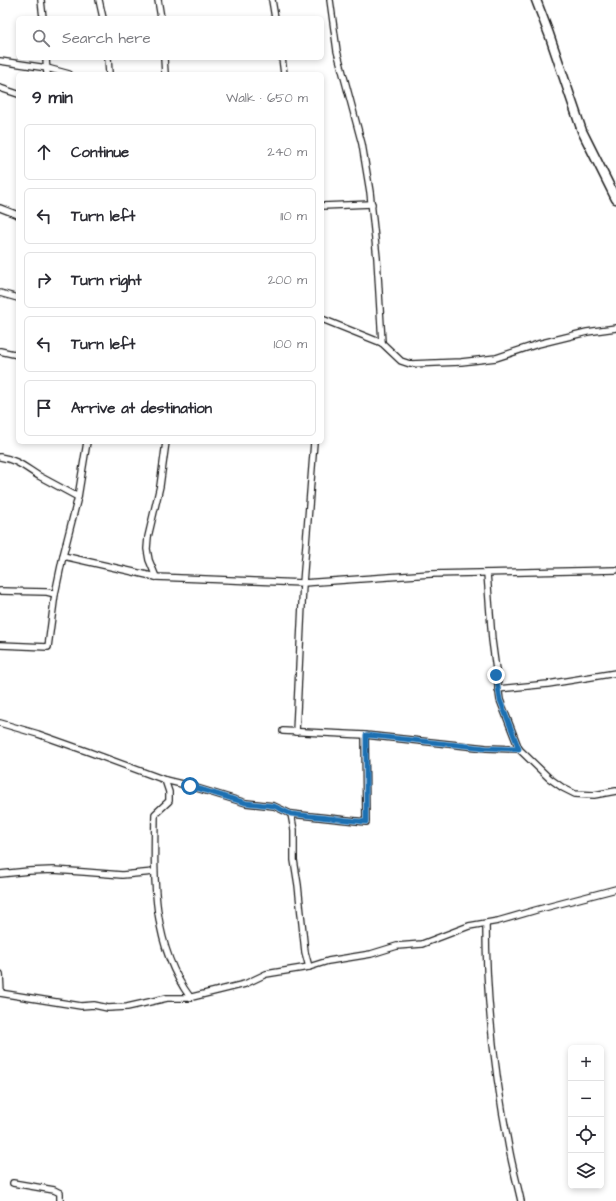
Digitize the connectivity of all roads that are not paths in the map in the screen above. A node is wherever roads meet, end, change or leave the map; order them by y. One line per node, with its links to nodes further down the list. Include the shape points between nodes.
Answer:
1 (42, 0): 7 (street)
2 (99, 0): 8 (street)
3 (158, 0): 9 (street)
4 (272, 0): 10 (street)
5 (330, 0): 23 (street, via 337,51 362,144)
6 (536, 0): 22 (street, via 582,130)
7 (43, 16)
8 (103, 16)
9 (161, 16)
10 (275, 16)
11 (46, 60): 16 (street)
12 (108, 60): 17 (street)
13 (164, 60): 18 (street)
14 (282, 60): 19 (street)
15 (0, 61): 16 (street)
16 (47, 71)
17 (109, 72)
18 (165, 72)
19 (284, 72)
20 (0, 88): 21 (street)
21 (16, 93)
22 (616, 199)
23 (372, 204): 24 (street); 31 (street)
24 (324, 206)
25 (0, 208): 26 (street)
26 (16, 214)
27 (0, 293): 28 (street)
28 (16, 297)
29 (324, 320): 31 (street)
30 (616, 328): 31 (street, via 538,344 496,358 461,362 405,364)
31 (382, 342)
32 (0, 351): 33 (street)
33 (16, 355)
34 (87, 444): 38 (street)
35 (166, 444): 42 (street, via 147,549)
36 (314, 444): 43 (street)
37 (0, 457): 38 (street, via 23,465)
38 (78, 497): 39 (street)
39 (63, 556): 42 (street); 45 (street)
40 (616, 570): 41 (street)
41 (487, 573): 43 (street, via 431,574); 48 (street)
42 (156, 577): 43 (street)
43 (303, 583): 51 (street)
44 (0, 591): 45 (street)
45 (55, 594): 46 (street, via 48,647)
46 (0, 645)
47 (616, 673): 48 (street)
48 (498, 689): 53 (street)
49 (0, 723): 54 (street, via 38,734)
50 (283, 731): 51 (street)
51 (296, 732): 52 (street)
52 (366, 735): 53 (street); 56 (street, via 366,822)
53 (519, 749): 55 (street, via 549,778 575,794 594,795)
54 (165, 780): 56 (street, via 246,803 274,806); 57 (street, via 169,801 156,814)
55 (616, 791)
56 (291, 814): 61 (street, via 294,860)
57 (154, 872): 58 (street, via 122,875 53,870); 64 (street, via 157,910 164,942 181,985)
58 (0, 874)
59 (616, 889): 60 (street)
60 (486, 924): 61 (street, via 469,926 422,944 397,946); 67 (street, via 488,981 495,1052 509,1148)
61 (308, 967): 64 (street, via 266,974 245,984)
62 (0, 974): 63 (street)
63 (1, 993): 64 (street, via 108,1008 127,1007 167,998)
64 (190, 997)
65 (13, 1183): 66 (street, via 54,1190 60,1194)
66 (60, 1201)
67 (521, 1201)

